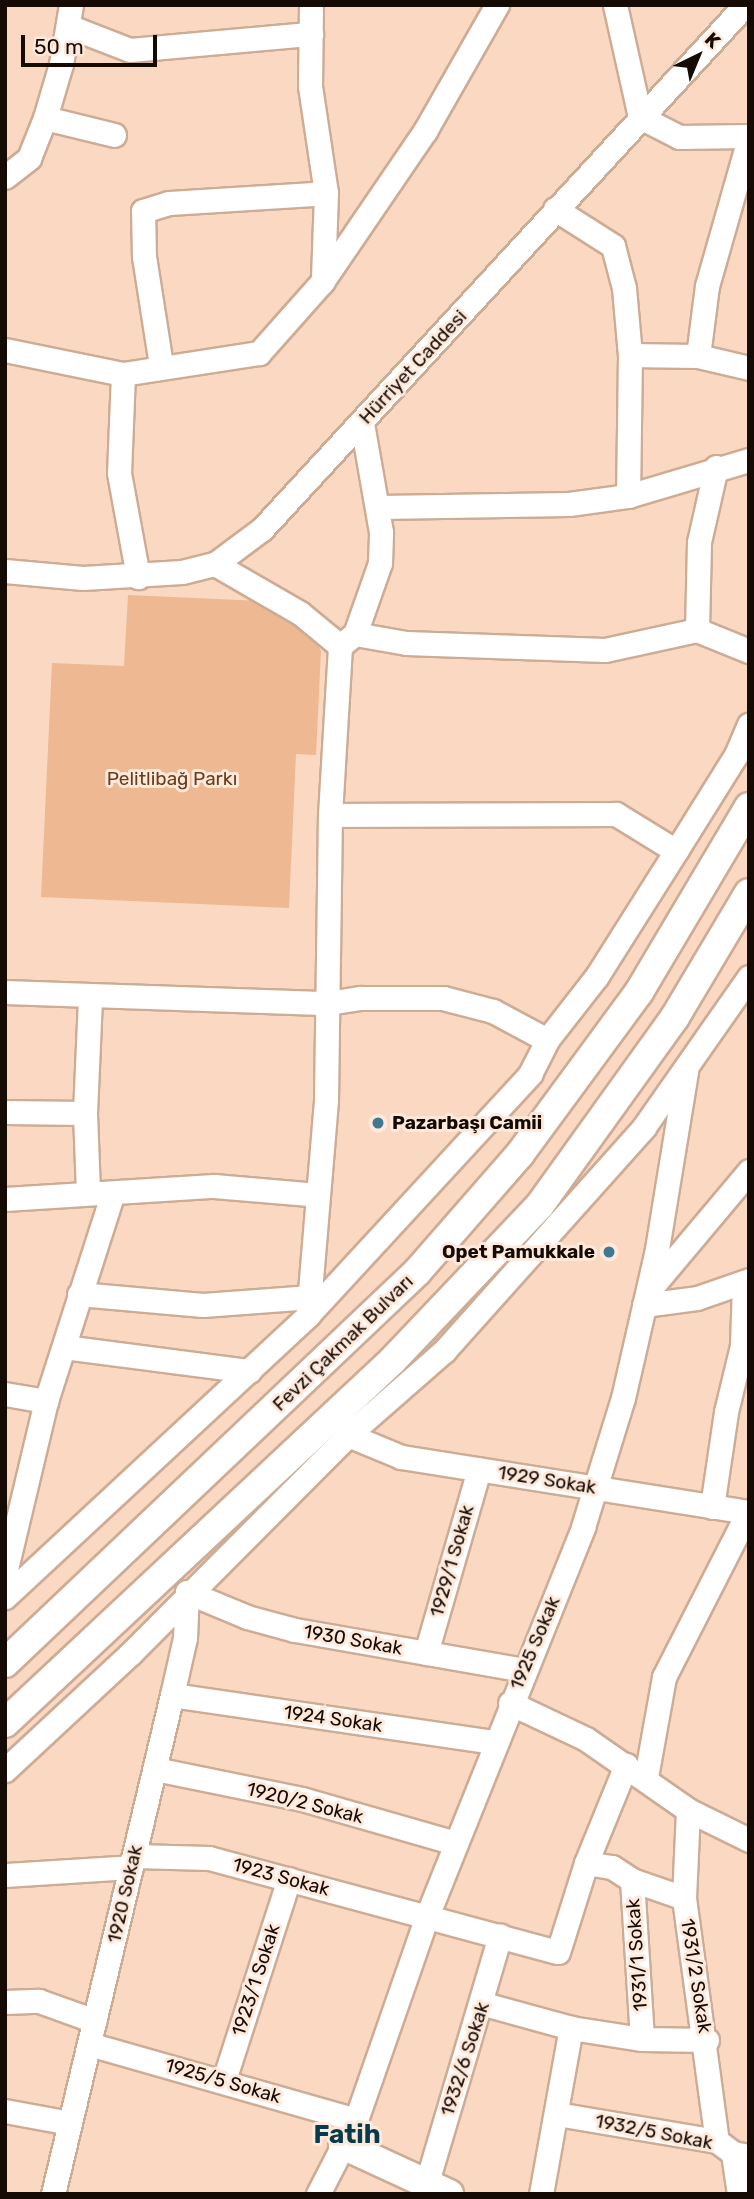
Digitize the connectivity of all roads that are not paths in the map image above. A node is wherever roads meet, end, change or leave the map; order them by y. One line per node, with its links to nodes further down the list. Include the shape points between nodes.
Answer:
1 (311, 5): 6 (street)
2 (497, 5): 14 (street, via 425,131)
3 (615, 5): 7 (street)
4 (745, 5): 7 (street, Hürriyet Caddesi)
5 (69, 16): 6 (street, via 130,50); 8 (street)
6 (311, 34): 12 (street, via 310,86)
7 (640, 117): 10 (street, via 679,137); 13 (street, Hürriyet Caddesi)
8 (46, 118): 9 (street); 11 (street, via 29,158)
9 (114, 135)
10 (749, 138): 17 (street, via 710,273)
11 (5, 177)
12 (326, 193): 14 (street); 18 (street, via 169,203 143,211 144,257)
13 (555, 209): 16 (street, via 613,246 624,288); 21 (street, Hürriyet Caddesi)
14 (323, 282): 18 (street, via 259,353)
15 (5, 350): 20 (street)
16 (630, 355): 17 (street); 24 (street)
17 (698, 356): 19 (street)
18 (161, 365): 20 (street)
19 (749, 368)
20 (123, 374): 28 (street, via 119,472)
21 (362, 423): 25 (street); 26 (street, Hürriyet Caddesi, via 262,529)
22 (749, 460): 23 (street)
23 (716, 467): 24 (street); 29 (street, via 699,542)
24 (628, 496): 25 (street, via 569,504)
25 (380, 507): 30 (street, via 380,563)
26 (215, 564): 28 (street, Hürriyet Caddesi); 30 (street)
27 (5, 571): 28 (street, Hürriyet Caddesi)
28 (138, 577)
29 (697, 630): 30 (street, via 605,650); 31 (street)
30 (347, 640): 34 (street)
31 (749, 651)
32 (749, 725): 35 (street, via 736,755)
33 (749, 807): 70 (main road, Fevzi Çakmak Bulvarı, via 639,992 520,1154 417,1272)
34 (330, 815): 35 (street, via 615,814); 40 (street)
35 (676, 851): 41 (street, via 597,976)
36 (749, 893): 74 (main road, via 676,1017 540,1205 392,1361)
37 (749, 977): 42 (street)
38 (5, 992): 39 (street)
39 (90, 997): 40 (street); 44 (street)
40 (328, 1003): 41 (street, via 361,998 443,998 493,1011); 48 (street)
41 (547, 1040): 53 (street, via 530,1074)
42 (685, 1072): 52 (street, 1925 Sokak); 60 (street, via 644,1127 444,1351)
43 (5, 1112): 44 (street)
44 (85, 1113): 46 (street)
45 (749, 1171): 52 (street)
46 (88, 1192): 47 (street); 49 (street)
47 (112, 1195): 48 (street, via 214,1186); 51 (street)
48 (317, 1195): 53 (street)
49 (5, 1199)
50 (746, 1281): 52 (street, via 697,1298); 54 (street)
51 (79, 1294): 53 (street, via 202,1305); 55 (street)
52 (646, 1298): 62 (street, 1925 Sokak, via 623,1398)
53 (309, 1306): 56 (street)
54 (746, 1318): 59 (street)
55 (64, 1347): 56 (street); 58 (street)
56 (249, 1371): 68 (street)
57 (5, 1394): 58 (street)
58 (47, 1401): 65 (street)
59 (738, 1412): 63 (street)
60 (348, 1435): 61 (street, 1929 Sokak, via 401,1457); 67 (street)
61 (478, 1469): 62 (street, 1929 Sokak); 69 (street, 1929/1 Sokak)
62 (595, 1487): 63 (street, 1929 Sokak); 71 (street, 1925 Sokak)
63 (712, 1507): 64 (street, 1929 Sokak)
64 (748, 1512): 79 (street, via 664,1677)
65 (8, 1540): 66 (street)
66 (5, 1573)
67 (187, 1592): 69 (street, 1930 Sokak, via 247,1617 295,1630); 72 (street, 1920 Sokak, via 185,1638); 78 (street, via 131,1653)
68 (5, 1597)
69 (426, 1653): 71 (street, 1930 Sokak)
70 (5, 1663)
71 (524, 1670): 73 (street, 1925 Sokak)
72 (172, 1695): 75 (street, 1924 Sokak); 77 (street, 1920 Sokak)
73 (510, 1703): 75 (street, 1925 Sokak); 76 (street, via 586,1739)
74 (5, 1723)
75 (494, 1742): 82 (street, 1925 Sokak)
76 (626, 1765): 79 (street); 84 (street)
77 (155, 1769): 82 (street, 1920/2 Sokak, via 302,1800); 83 (street, 1920 Sokak)
78 (5, 1770)
79 (646, 1777): 80 (street)
80 (688, 1811): 81 (street); 88 (street, 1931/2 Sokak)
81 (749, 1840)
82 (455, 1843): 89 (street, 1925 Sokak)
83 (133, 1862): 85 (street, 1923 Sokak); 86 (street, 1923 Sokak, via 209,1858); 93 (street, 1920 Sokak)
84 (586, 1863): 87 (street, 1931/1 Sokak, via 612,1867); 90 (street, 1923 Sokak, via 558,1952)
85 (5, 1875)
86 (289, 1879): 89 (street, 1923 Sokak); 98 (street, 1923/1 Sokak)
87 (632, 1880): 88 (street); 95 (street, 1931/1 Sokak)
88 (684, 1898): 96 (street, 1931/2 Sokak)
89 (426, 1916): 90 (street, 1923 Sokak); 101 (street, 1925 Sokak)
90 (500, 1936): 92 (street, 1932/6 Sokak)
91 (5, 2002): 93 (street, via 39,2001)
92 (484, 2004): 94 (street, 1931/1 Sokak); 105 (street, 1932/6 Sokak)
93 (96, 2021): 97 (street, 1920 Sokak)
94 (572, 2028): 95 (street, 1931/1 Sokak); 100 (street)
95 (642, 2039): 96 (street, 1931/1 Sokak)
96 (707, 2040): 104 (street, 1931/2 Sokak)
97 (89, 2044): 98 (street, 1925/5 Sokak); 102 (street, 1920 Sokak)
98 (224, 2080): 101 (street, 1925/5 Sokak)
99 (5, 2111): 102 (street)
100 (557, 2114): 104 (street, 1932/5 Sokak); 108 (street)
101 (356, 2120): 103 (street, 1925 Sokak)
102 (70, 2123): 106 (street, 1920 Sokak)
103 (343, 2145): 105 (main road); 107 (street, 1925 Sokak)
104 (733, 2150): 109 (street, 1931/2 Sokak)
105 (439, 2190)
106 (53, 2194)
107 (318, 2194)
108 (541, 2194)
109 (739, 2194)

